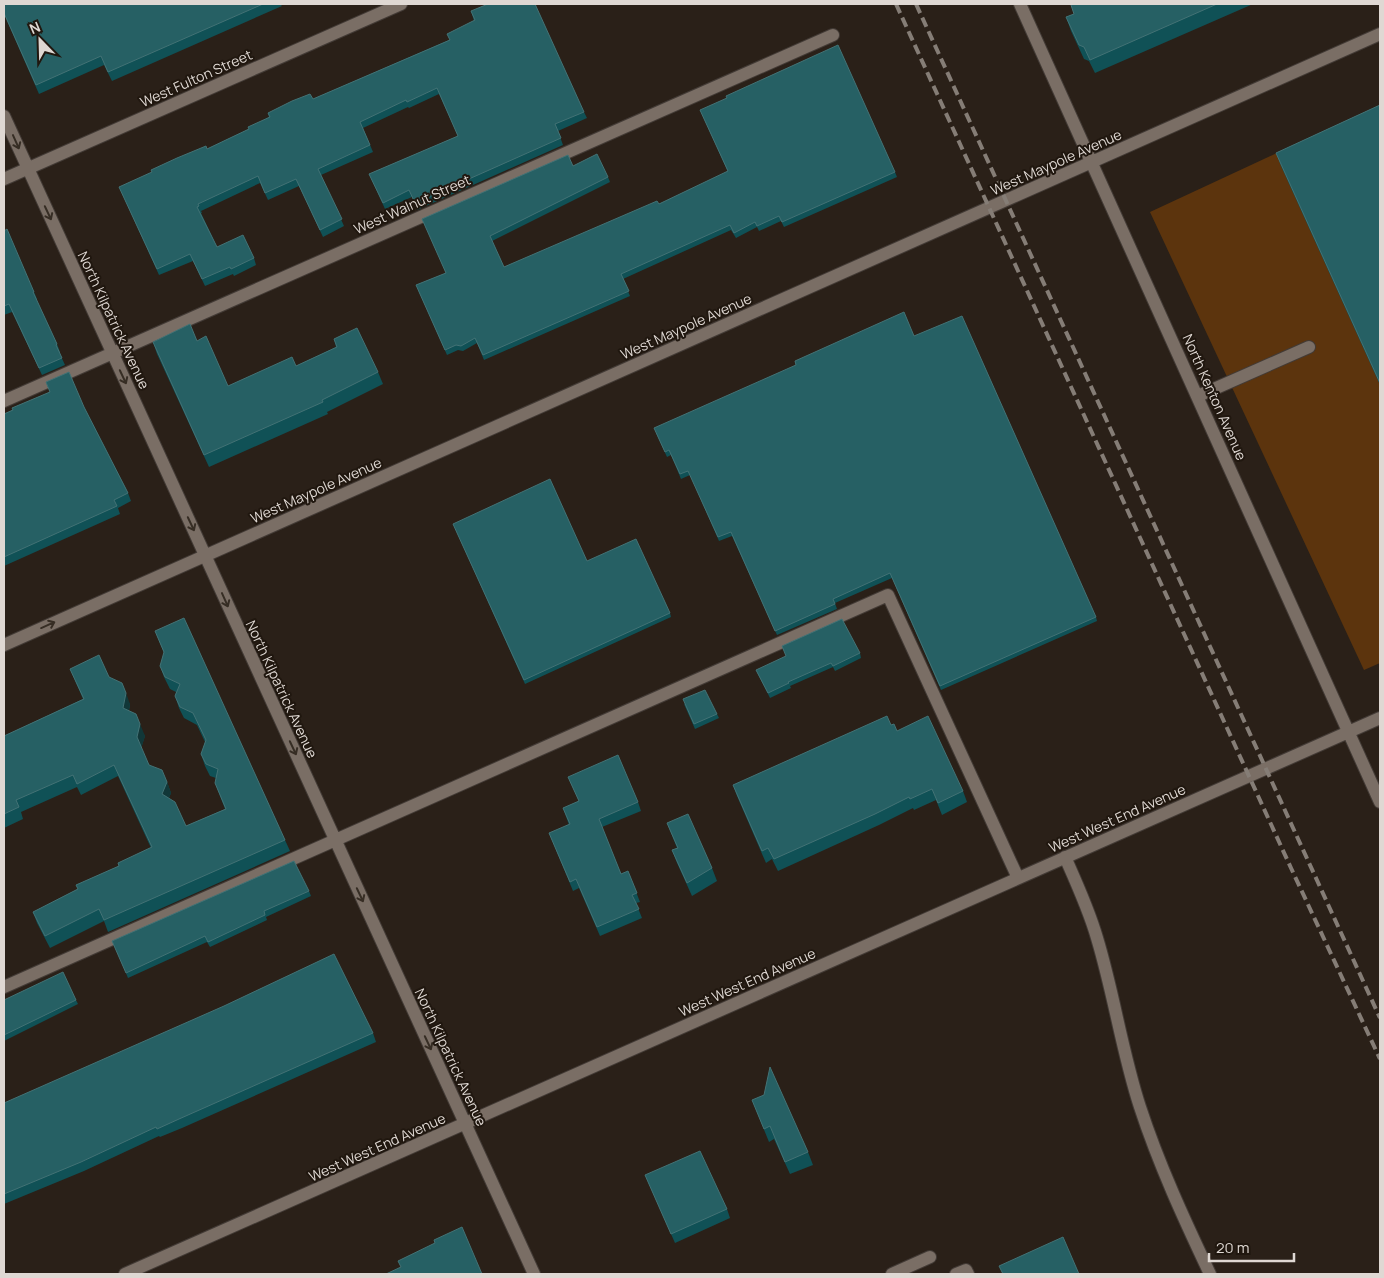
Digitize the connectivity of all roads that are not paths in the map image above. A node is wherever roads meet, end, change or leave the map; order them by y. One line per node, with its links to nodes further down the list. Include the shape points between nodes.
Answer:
1 (401, 4): 7 (street, West Fulton Street)
2 (1020, 4): 6 (street, North Kenton Avenue)
3 (1380, 34): 6 (street, West Maypole Avenue)
4 (833, 35): 10 (street, West Walnut Street)
5 (4, 116): 7 (street, North Kilpatrick Avenue, one-way to 7)
6 (1092, 162): 11 (street, North Kenton Avenue); 13 (street, West Maypole Avenue)
7 (28, 169): 8 (street, West Fulton Street); 10 (street, North Kilpatrick Avenue, one-way to 10)
8 (4, 179)
9 (1309, 347): 11 (street)
10 (112, 353): 12 (street, West Walnut Street); 13 (street, North Kilpatrick Avenue, one-way to 13)
11 (1198, 396): 16 (street, North Kenton Avenue)
12 (4, 401)
13 (205, 556): 14 (street, West Maypole Avenue, one-way to 13); 18 (street, North Kilpatrick Avenue, one-way to 18)
14 (4, 645)
15 (1380, 718): 16 (street, West West End Avenue)
16 (1350, 732): 17 (street, North Kenton Avenue); 19 (street, West West End Avenue)
17 (1380, 802)
18 (335, 840): 20 (street, via 888,595); 21 (street); 22 (street, North Kilpatrick Avenue, one-way to 22)
19 (1065, 857): 20 (street, West West End Avenue); 29 (street, via 1098,939 1140,1106 1170,1190)
20 (1018, 878): 22 (street, West West End Avenue)
21 (4, 987)
22 (465, 1124): 24 (street, West West End Avenue); 25 (street, North Kilpatrick Avenue)
23 (930, 1257): 26 (street)
24 (125, 1274)
25 (534, 1274)
26 (892, 1274)
27 (956, 1274): 28 (street, via 966,1270)
28 (968, 1274)
29 (1210, 1274)

